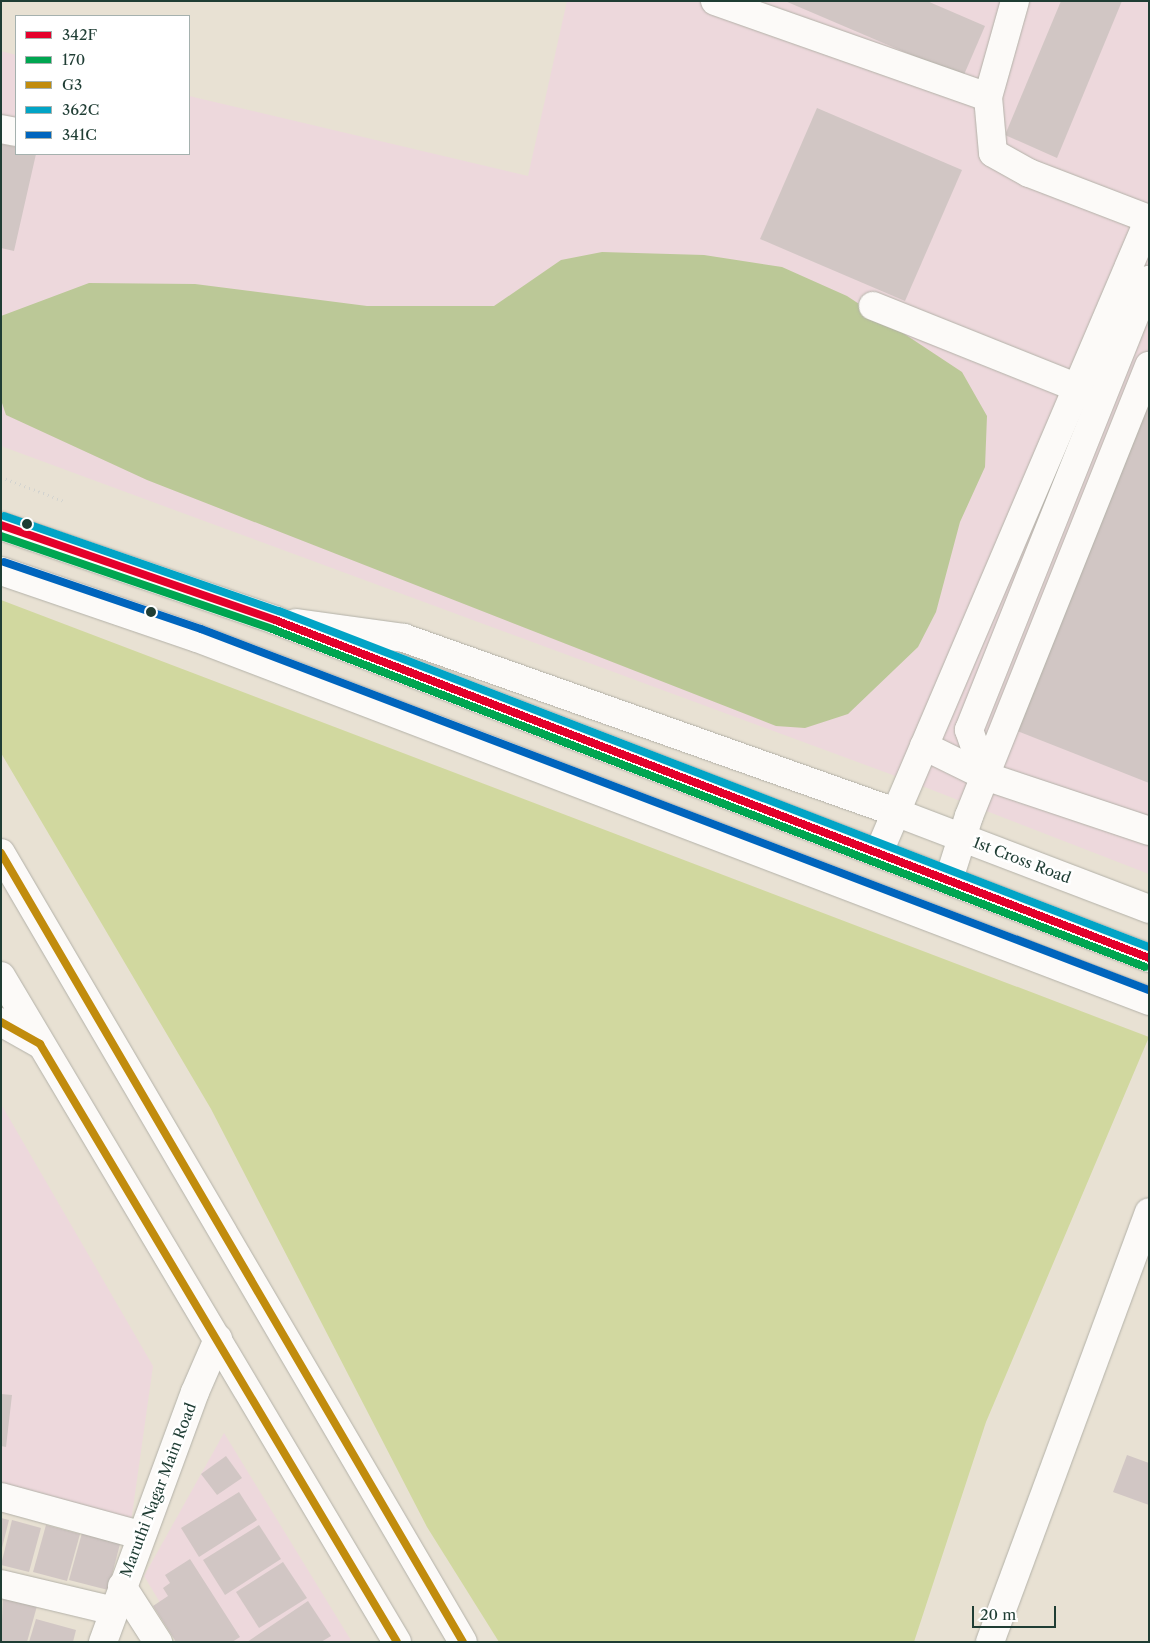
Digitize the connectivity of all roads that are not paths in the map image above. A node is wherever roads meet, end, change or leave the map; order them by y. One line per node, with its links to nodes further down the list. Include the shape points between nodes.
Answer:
1 (716, 1): 3 (main road)
2 (1015, 1): 3 (main road)
3 (988, 97): 6 (main road, via 993,153 1029,173)
4 (1, 129): 5 (main road)
5 (15, 132)
6 (1149, 219): 10 (main road)
7 (1149, 280): 10 (main road)
8 (873, 306): 10 (main road)
9 (1149, 366): 11 (main road)
10 (1088, 392): 11 (main road); 15 (main road); 16 (main road, via 969,730)
11 (1131, 410): 16 (main road)
12 (2, 526): 14 (main road)
13 (1, 571): 26 (main road, via 197,638)
14 (275, 620): 17 (main road, 1st Cross Road, via 404,638); 20 (main road)
15 (924, 746): 16 (main road); 17 (main road)
16 (985, 776): 18 (main road); 19 (main road)
17 (895, 812): 19 (main road, 1st Cross Road); 20 (main road)
18 (1149, 831)
19 (963, 838): 22 (main road); 23 (main road, 1st Cross Road)
20 (879, 852): 22 (main road)
21 (1, 853): 39 (main road)
22 (949, 879): 24 (main road)
23 (1149, 909)
24 (1149, 958)
25 (1, 976): 28 (main road)
26 (1149, 1001)
27 (1, 1022): 28 (main road)
28 (40, 1044): 30 (main road)
29 (1149, 1213): 40 (main road)
30 (218, 1339): 32 (main road, Maruthi Nagar Main Road); 38 (main road)
31 (1, 1497): 32 (main road)
32 (140, 1535): 34 (main road, Maruthi Nagar Main Road)
33 (1, 1584): 35 (main road)
34 (122, 1586): 35 (main road, Maruthi Nagar Main Road); 37 (main road)
35 (114, 1611): 36 (main road, Maruthi Nagar Main Road)
36 (103, 1642)
37 (158, 1642)
38 (397, 1642)
39 (463, 1642)
40 (990, 1642)

